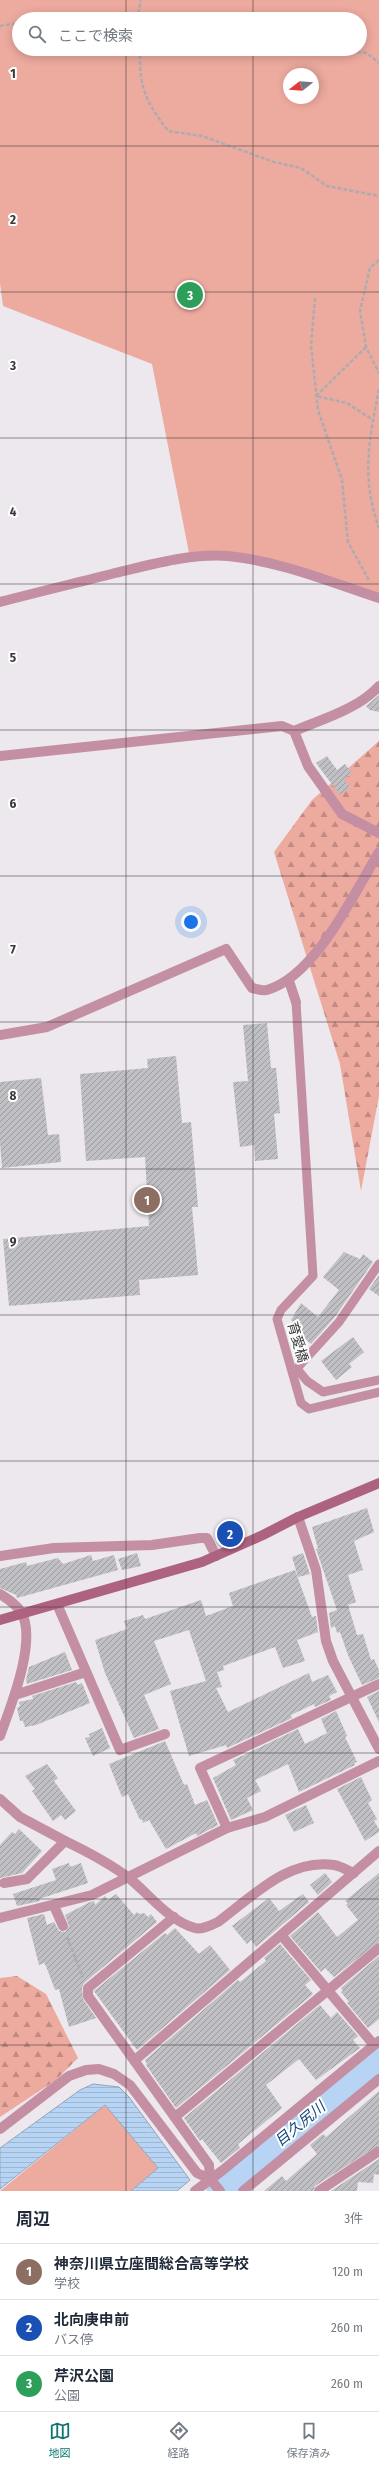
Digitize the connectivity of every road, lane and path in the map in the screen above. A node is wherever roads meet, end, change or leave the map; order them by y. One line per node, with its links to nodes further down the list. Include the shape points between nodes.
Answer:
1 (141, 0): 2 (path)
2 (138, 12)
3 (12, 24): 4 (path)
4 (0, 26)
5 (367, 54): 7 (path)
6 (140, 56): 8 (path, via 139,71 147,103 168,131 202,136 274,162 301,168 327,186)
7 (379, 63)
8 (379, 196)
9 (379, 260): 11 (path, via 370,268 360,311)
10 (315, 298): 14 (path, via 311,345)
11 (366, 346): 12 (path); 14 (path)
12 (379, 373)
13 (379, 389): 15 (path)
14 (316, 396): 15 (path, via 347,403); 17 (path, via 318,410 342,480 348,542)
15 (373, 420): 16 (path, via 367,459 371,506)
16 (379, 528)
17 (379, 598): 18 (street, via 295,570 261,561 226,556 153,564)
18 (0, 602)
19 (379, 686): 20 (street, via 371,694 339,712)
20 (294, 730): 21 (street, via 282,726); 22 (street, via 308,766 342,814)
21 (0, 756)
22 (379, 833)
23 (379, 852): 24 (street, via 319,951)
24 (289, 981): 25 (street); 26 (street, via 266,990 252,988 226,949 47,1027)
25 (296, 1002): 29 (lane, 育愛橋, via 313,1276 281,1310 277,1319 301,1403 309,1409)
26 (0, 1035)
27 (379, 1264): 28 (lane, via 344,1315 298,1370 307,1381 323,1392)
28 (379, 1380)
29 (379, 1392)
30 (379, 1483): 31 (street)
31 (298, 1517): 33 (street); 41 (street, via 316,1570 326,1641)
32 (0, 1556): 33 (street, via 54,1548 152,1545 207,1538)
33 (216, 1556): 35 (street, via 163,1575)
34 (0, 1594): 36 (street)
35 (57, 1604): 36 (street); 38 (street)
36 (22, 1613): 37 (street); 40 (street, via 26,1630 24,1660)
37 (0, 1620)
38 (86, 1672): 40 (street); 42 (street, via 120,1750)
39 (379, 1684): 41 (street)
40 (15, 1695): 43 (street)
41 (352, 1697): 44 (street); 47 (street, via 200,1768)
42 (165, 1734)
43 (0, 1736)
44 (379, 1749)
45 (379, 1761): 47 (street, via 265,1817)
46 (0, 1799): 48 (street, via 20,1817)
47 (227, 1828): 51 (street)
48 (65, 1841): 51 (street, via 99,1857); 52 (street, via 27,1879)
49 (379, 1851): 50 (street)
50 (354, 1873): 54 (street, via 334,1865 295,1868 286,1871 208,1927 196,1929); 57 (street)
51 (129, 1878): 53 (street, via 92,1895); 54 (street)
52 (4, 1883)
53 (54, 1906): 55 (street); 56 (street)
54 (174, 1917): 59 (street)
55 (0, 1918)
56 (63, 1926): 59 (path)
57 (282, 1936): 60 (street); 62 (street)
58 (379, 1948): 60 (street)
59 (88, 1988): 62 (street, via 88,1996)
60 (329, 1991): 61 (street); 64 (street)
61 (377, 2043): 67 (street)
62 (135, 2060): 64 (street)
63 (379, 2080): 69 (street)
64 (175, 2117): 67 (street, via 209,2165)
65 (0, 2129): 67 (street, via 69,2076 99,2069 114,2074 130,2085 197,2173)
66 (379, 2152): 70 (street)
67 (215, 2184): 68 (street)
68 (195, 2191)
69 (243, 2191)
70 (319, 2191)

